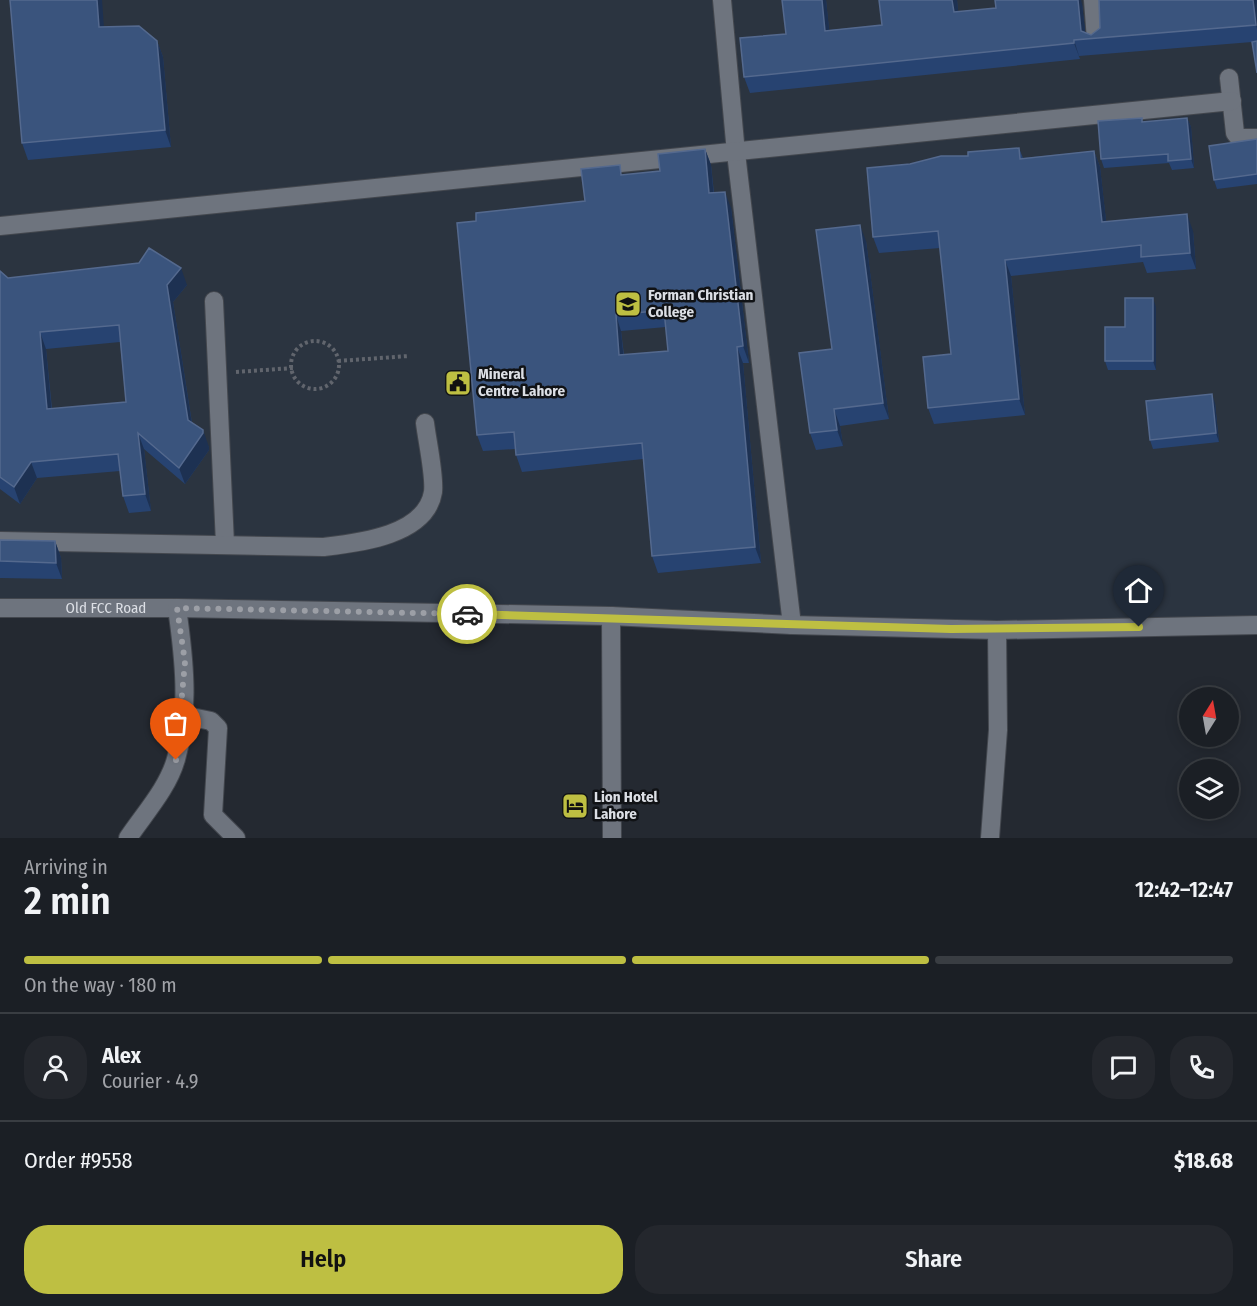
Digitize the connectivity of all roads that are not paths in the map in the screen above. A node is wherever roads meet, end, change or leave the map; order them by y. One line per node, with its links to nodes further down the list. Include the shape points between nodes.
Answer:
1 (722, 0): 7 (street)
2 (1093, 0): 3 (street)
3 (1096, 40)
4 (1229, 78): 5 (street)
5 (1232, 101): 6 (street, via 1235,133 1239,138); 7 (street)
6 (1257, 138)
7 (736, 153): 8 (street); 17 (street)
8 (0, 226)
9 (214, 301): 12 (street)
10 (425, 423): 12 (street, via 433,493 422,515 394,534 323,547)
11 (0, 541): 12 (street)
12 (225, 544)
13 (0, 608): 14 (street, Old FCC Road)
14 (177, 608): 15 (street, Old FCC Road); 19 (street, via 185,662)
15 (611, 616): 17 (street, Old FCC Road); 22 (street)
16 (1257, 625): 18 (street, Old FCC Road)
17 (792, 626): 18 (street, Old FCC Road)
18 (997, 630): 23 (street, via 998,730)
19 (182, 715): 20 (street, via 176,760 159,794); 21 (street, via 211,721 218,728 213,815)
20 (128, 838)
21 (236, 838)
22 (612, 838)
23 (990, 838)

